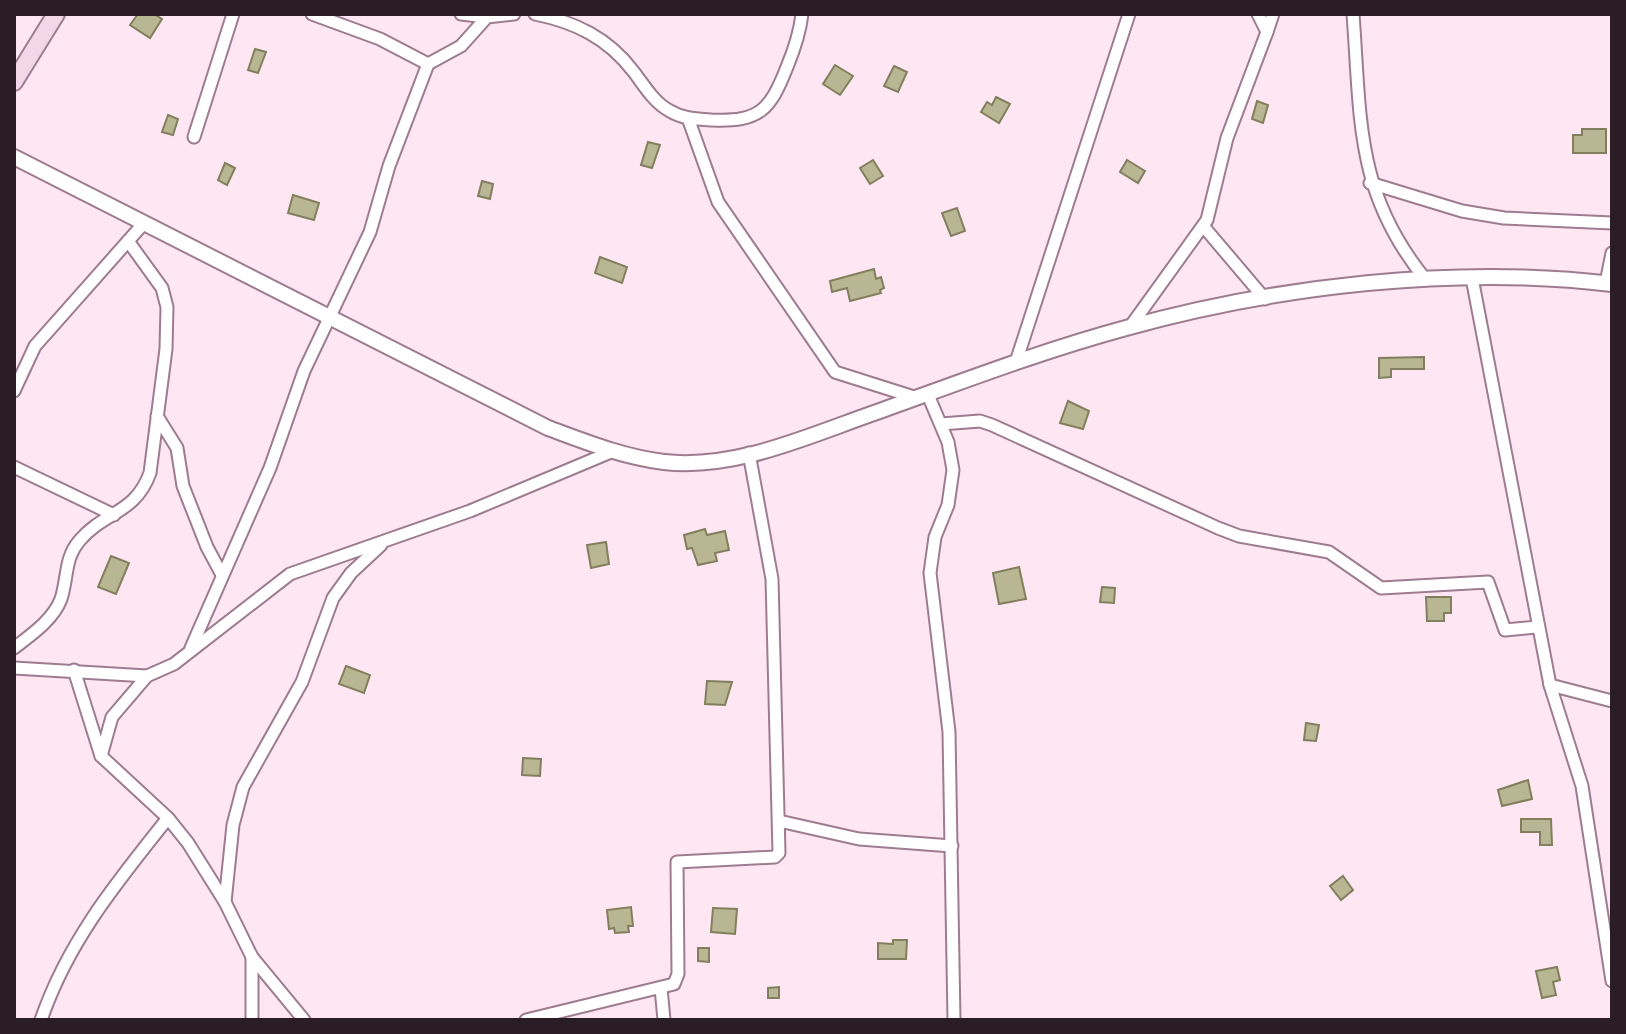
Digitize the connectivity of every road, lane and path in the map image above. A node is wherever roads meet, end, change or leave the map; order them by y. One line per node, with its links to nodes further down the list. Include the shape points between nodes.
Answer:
1 (56, 14): 15 (main road)
2 (233, 14): 17 (street)
3 (312, 14): 14 (street)
4 (461, 14): 12 (street)
5 (514, 14): 12 (street)
6 (535, 14): 16 (street, via 600,38 662,106)
7 (802, 14): 16 (street, via 792,56 769,107 734,121)
8 (1129, 14): 31 (street)
9 (1258, 14): 13 (street)
10 (1273, 14): 13 (street)
11 (1353, 14): 19 (street)
12 (488, 16): 14 (street, via 461,46)
13 (1267, 32): 22 (street, via 1227,138)
14 (428, 64): 29 (street, via 370,232)
15 (14, 82)
16 (688, 118): 33 (street, via 718,202 835,372)
17 (194, 137)
18 (14, 157): 20 (street)
19 (1370, 183): 21 (street, via 1504,218); 26 (street, via 1395,239)
20 (144, 223): 23 (street); 29 (street)
21 (1612, 223)
22 (1204, 227): 28 (street); 30 (street)
23 (128, 241): 32 (street, via 35,346); 34 (street, via 165,298 166,349)
24 (1612, 253): 27 (street)
25 (1472, 278): 26 (street); 27 (street); 42 (street)
26 (1426, 280): 28 (street)
27 (1609, 284)
28 (1265, 299): 30 (street)
29 (331, 319): 36 (street, via 548,428); 41 (street, via 304,371 270,468)
30 (1130, 327): 31 (street)
31 (1016, 362): 33 (street)
32 (14, 391)
33 (922, 396): 35 (street); 37 (street)
34 (157, 415): 39 (street, via 143,492); 41 (street, via 177,448 183,486)
35 (941, 424): 42 (street, via 992,425 1239,536 1329,552 1381,588 1488,582 1505,630); 53 (street, via 953,470 930,573 949,732)
36 (611, 452): 37 (street, via 665,462 705,462); 40 (street)
37 (749, 453): 52 (street, via 772,579)
38 (14, 467): 39 (street)
39 (114, 515): 43 (street, via 80,539 70,555 61,600)
40 (382, 544): 44 (street, via 290,574); 54 (street, via 333,598 302,682 243,787 233,825)
41 (222, 575): 44 (street)
42 (1536, 627): 48 (street)
43 (14, 648)
44 (189, 652): 47 (street)
45 (14, 668): 46 (street)
46 (74, 670): 47 (street); 50 (street)
47 (147, 676): 50 (street, via 112,717)
48 (1550, 685): 49 (street); 56 (street, via 1582,786)
49 (1612, 701)
50 (101, 756): 51 (street)
51 (168, 818): 54 (street); 58 (street, via 89,919)
52 (779, 821): 53 (street, via 859,839); 57 (street, via 777,857 677,862 677,980)
53 (952, 846): 63 (street)
54 (225, 902): 55 (street)
55 (252, 957): 59 (street); 60 (street)
56 (1612, 981)
57 (661, 988): 61 (street); 62 (street)
58 (41, 1020)
59 (252, 1020)
60 (304, 1020)
61 (526, 1020)
62 (664, 1020)
63 (954, 1020)

